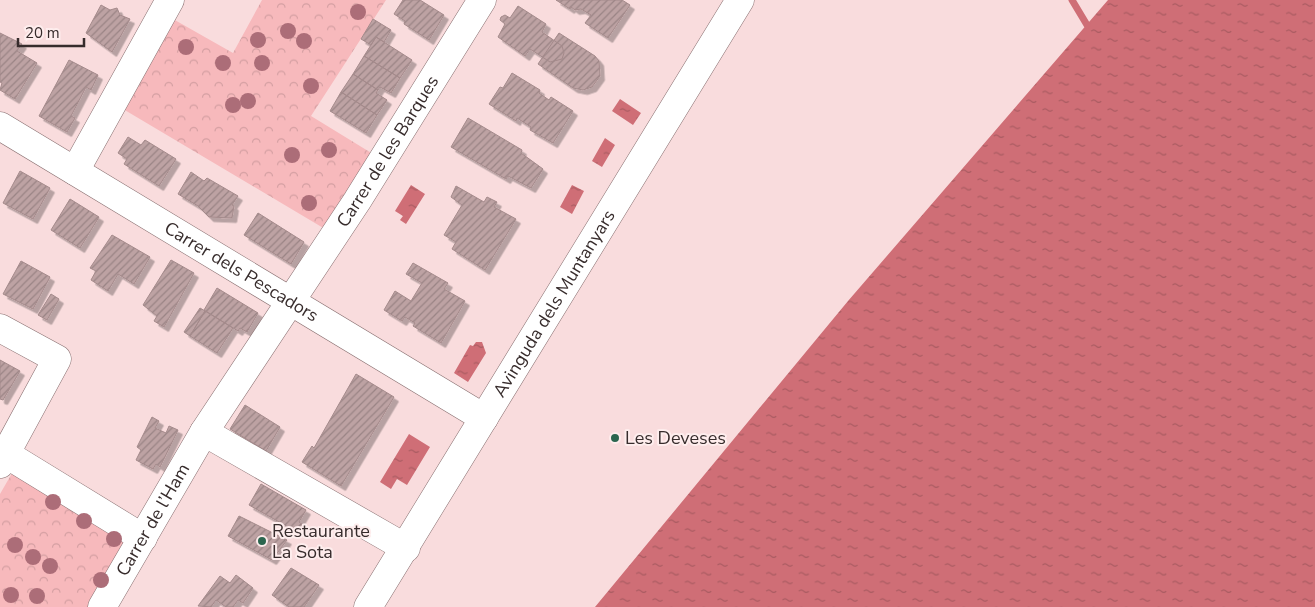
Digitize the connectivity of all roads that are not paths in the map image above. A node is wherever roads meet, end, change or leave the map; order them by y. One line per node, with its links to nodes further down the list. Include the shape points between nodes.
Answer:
1 (170, 0): 5 (street)
2 (482, 0): 6 (street, Carrer de les Barques)
3 (740, 0): 8 (street, Avinguda dels Muntanyars)
4 (0, 126): 5 (street, Carrer dels Pescadors)
5 (75, 171): 6 (street, Carrer dels Pescadors)
6 (291, 301): 8 (street, Carrer dels Pescadors); 9 (street, Carrer de l’Ham)
7 (0, 328): 10 (street, via 57,359)
8 (484, 418): 12 (street, Avinguda dels Muntanyars)
9 (204, 432): 11 (street, Carrer de l’Ham); 12 (street)
10 (3, 459): 11 (street)
11 (143, 538): 13 (street, Carrer de l’Ham)
12 (406, 548): 14 (street, Avinguda dels Muntanyars)
13 (102, 607)
14 (368, 607)

